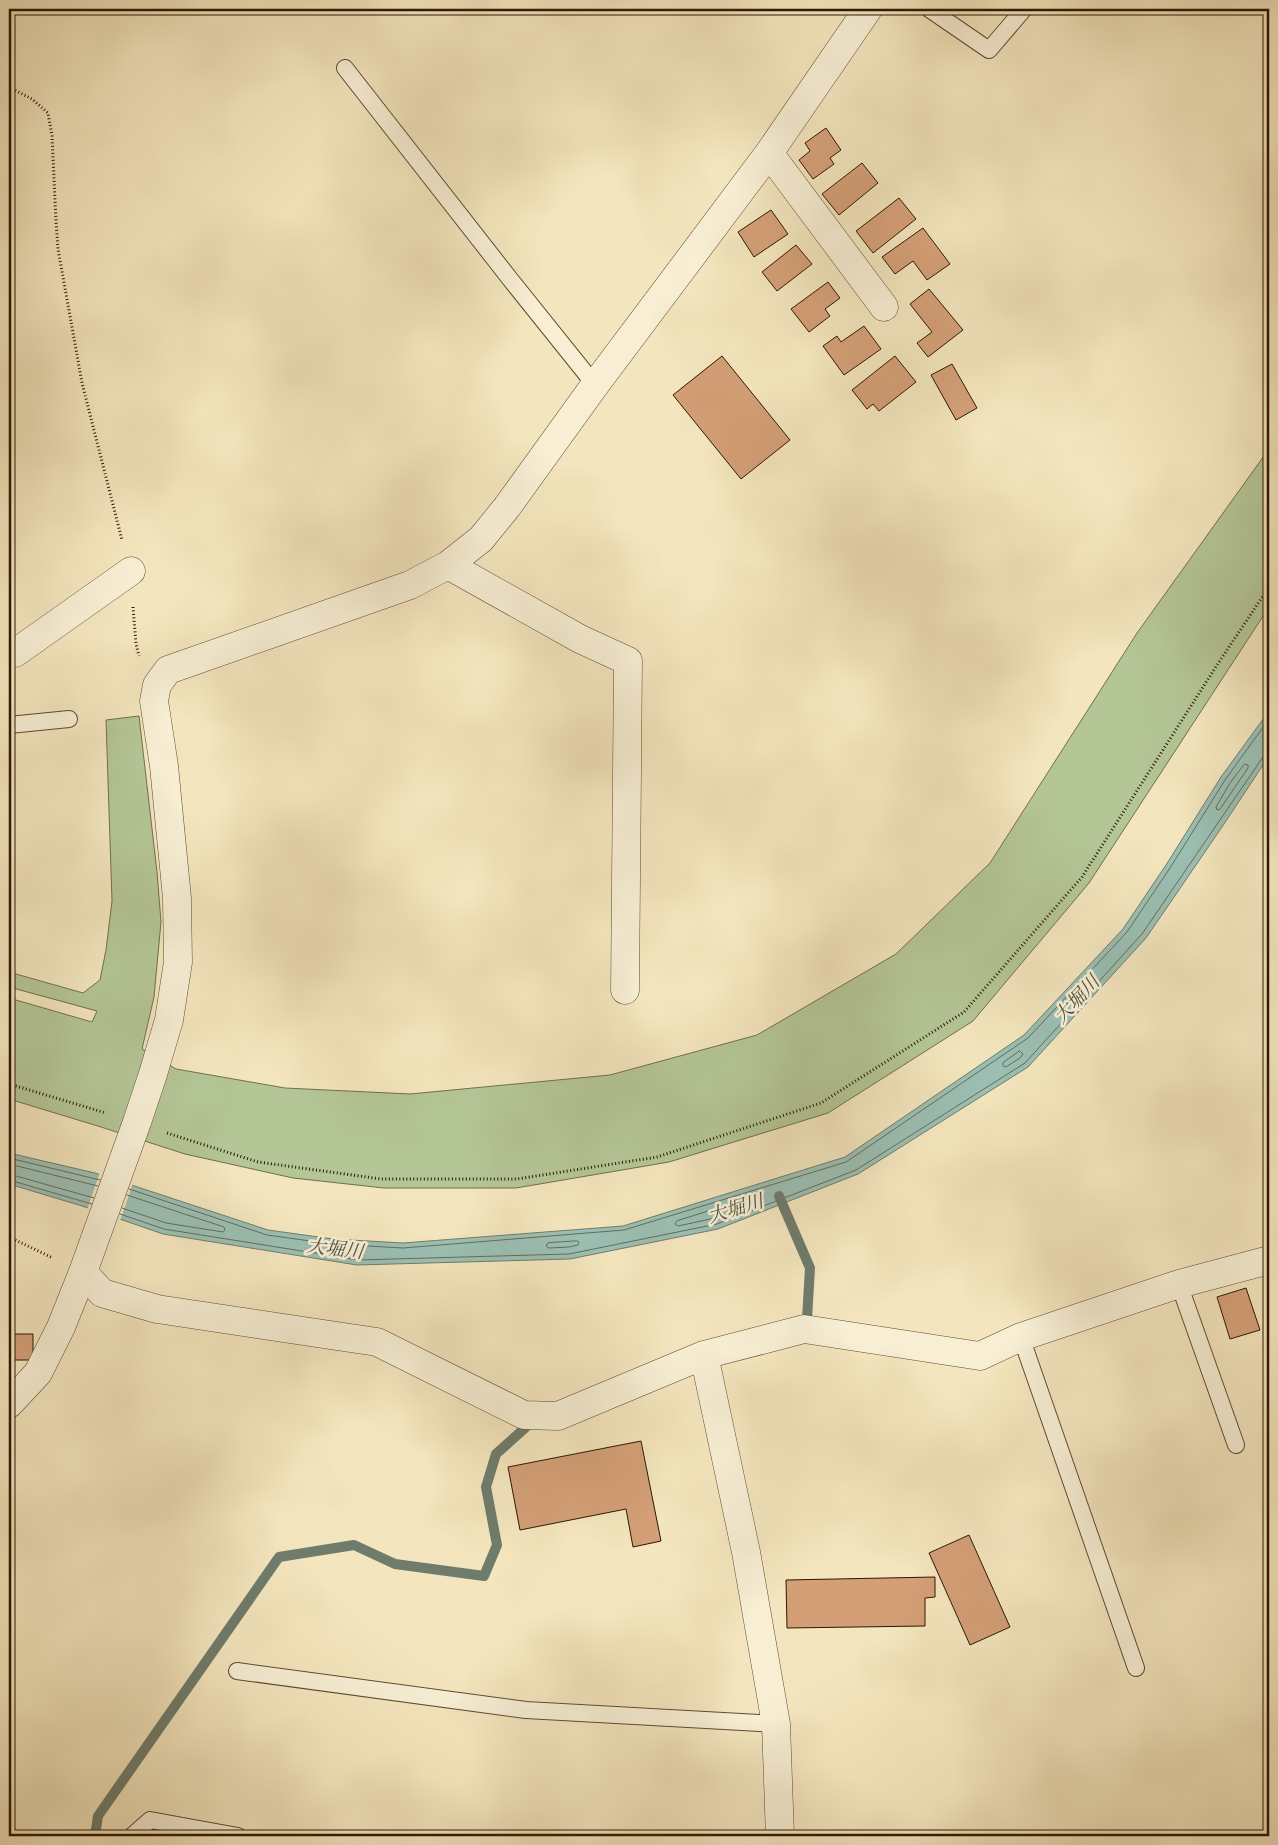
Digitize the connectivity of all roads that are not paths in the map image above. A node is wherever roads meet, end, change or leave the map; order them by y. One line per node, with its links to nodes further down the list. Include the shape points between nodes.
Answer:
1 (868, 9): 5 (street)
2 (929, 9): 3 (lane, via 989,50)
3 (1024, 9)
4 (344, 68): 7 (lane)
5 (769, 153): 6 (street); 7 (street)
6 (884, 307)
7 (595, 385): 8 (street, via 481,539)
8 (448, 565): 13 (street, via 580,639 628,661); 14 (street, via 410,585 168,670 157,685 154,701 178,898 178,962 169,1020 154,1074)
9 (131, 571): 10 (street, via 15,653)
10 (9, 653)
11 (69, 719): 12 (lane)
12 (9, 724)
13 (625, 990)
14 (88, 1260): 18 (street, via 102,1293 157,1309 377,1342 524,1415 558,1416); 19 (street, via 38,1373)
15 (1269, 1260): 16 (street)
16 (1179, 1284): 17 (street); 20 (lane)
17 (1021, 1337): 18 (street, via 980,1356 804,1329); 21 (lane)
18 (704, 1355): 23 (street, via 746,1552)
19 (9, 1404)
20 (1236, 1445)
21 (1136, 1668)
22 (237, 1671): 23 (lane, via 526,1710)
23 (776, 1724): 26 (street)
24 (132, 1836): 25 (lane, via 150,1820)
25 (238, 1836)
26 (780, 1836)

